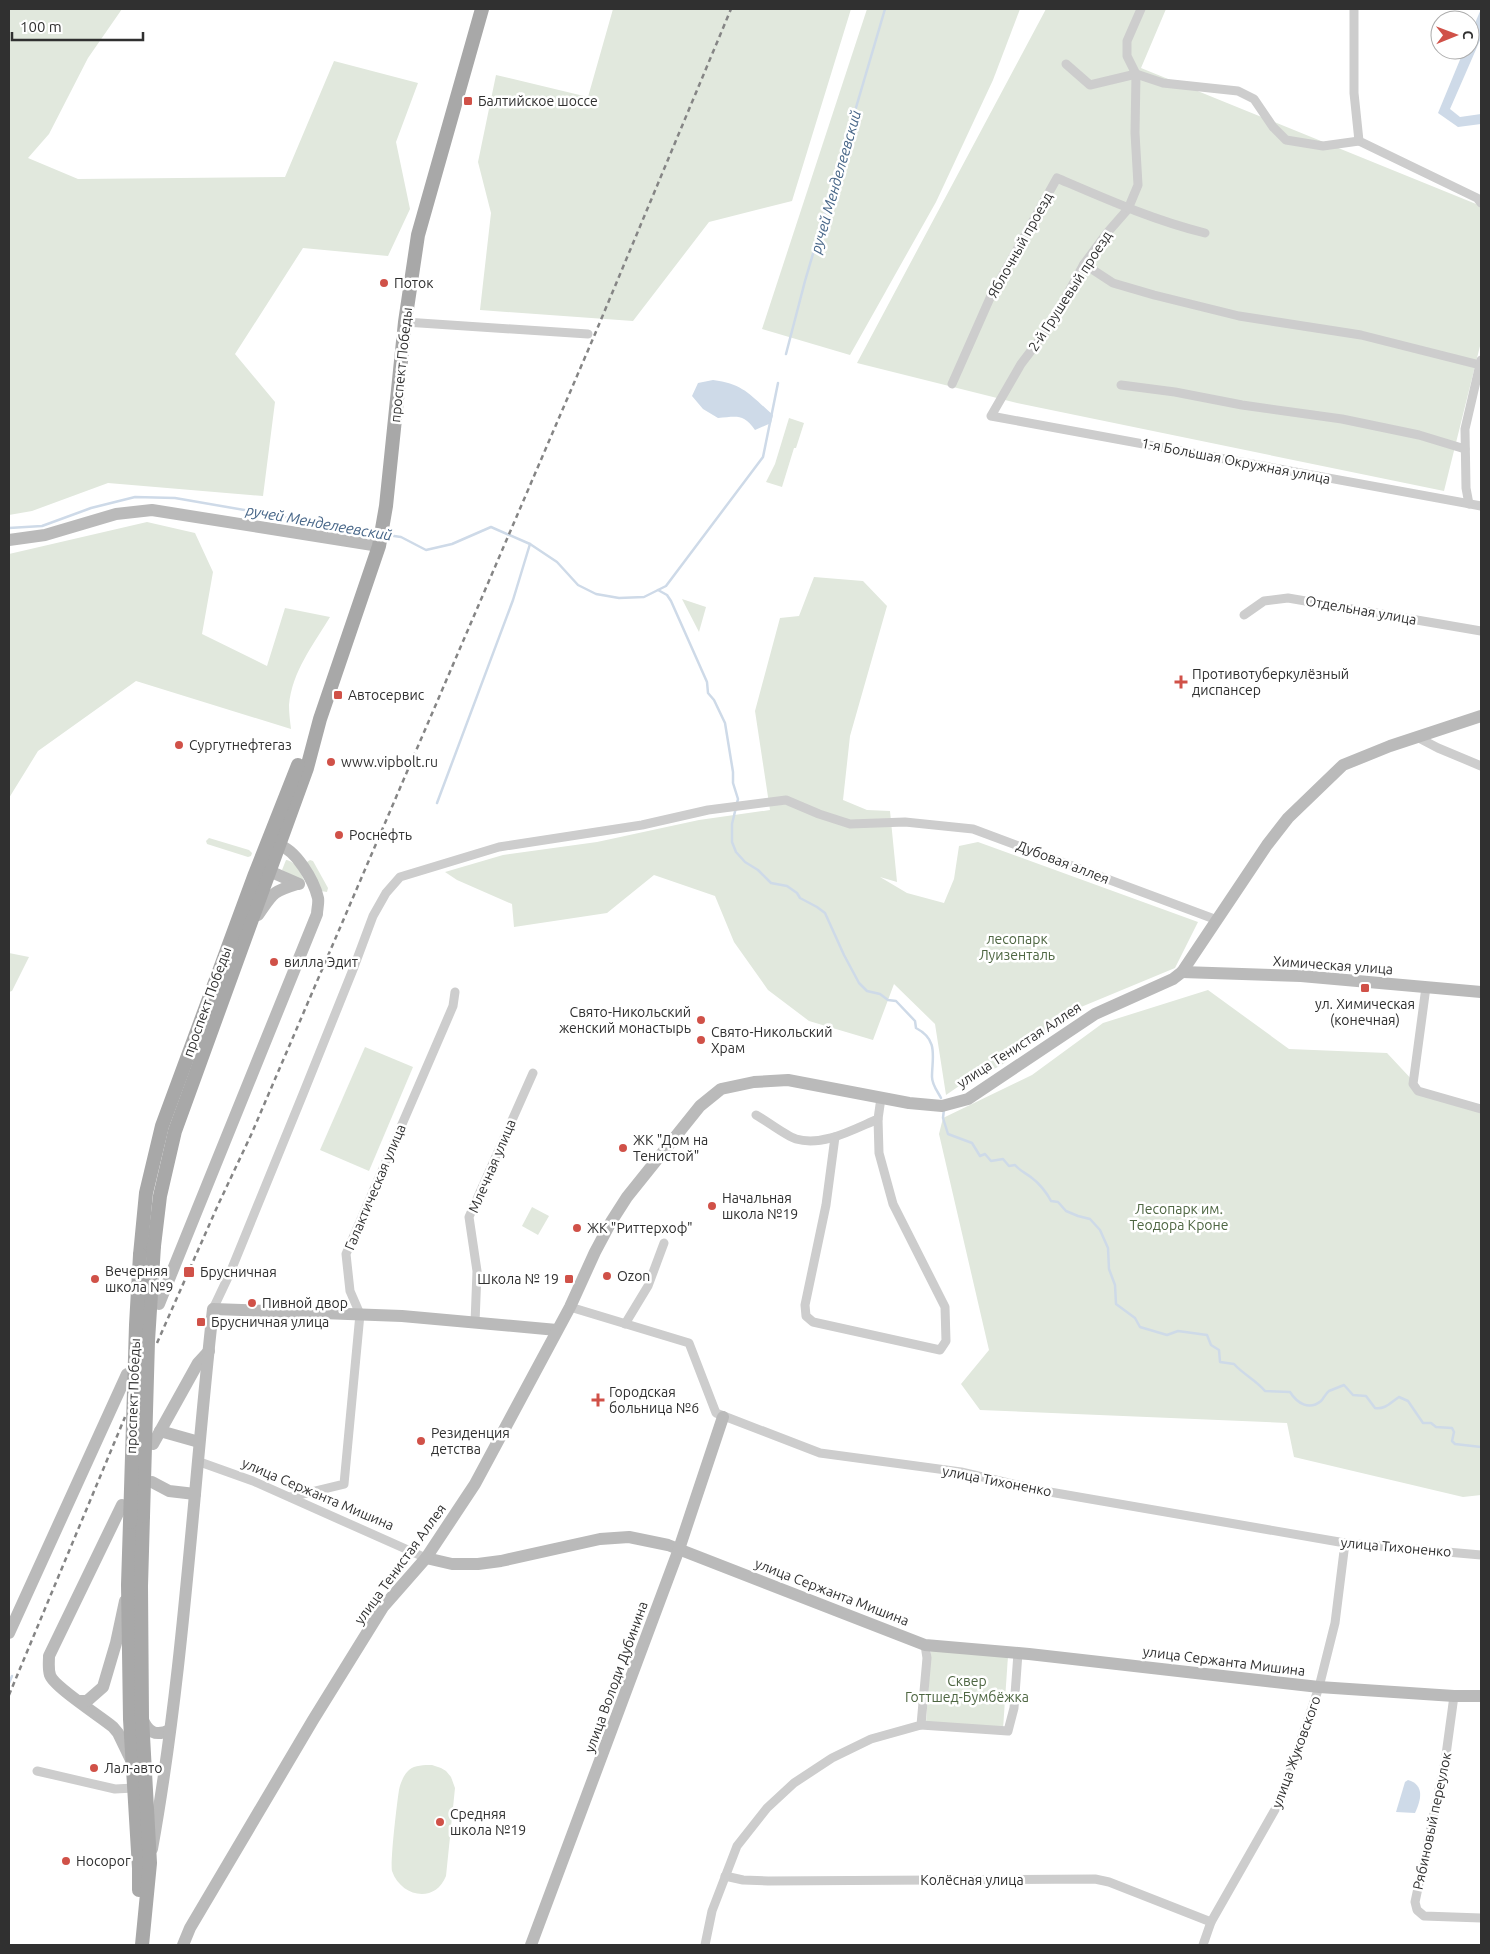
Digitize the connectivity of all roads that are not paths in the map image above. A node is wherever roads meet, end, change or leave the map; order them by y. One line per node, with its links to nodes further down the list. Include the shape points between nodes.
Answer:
1 (482, 9): 11 (main road, проспект Победы, via 418,235)
2 (1141, 9): 5 (street, via 1126,41 1127,56)
3 (1354, 9): 6 (street, via 1354,93)
4 (1066, 64): 5 (street, via 1090,85)
5 (1136, 74): 6 (street, via 1163,83 1238,91 1254,99 1286,140 1323,146); 8 (street, 2-й Грушевый проезд, via 1138,184)
6 (1359, 141): 7 (street, via 1478,198)
7 (1481, 203)
8 (1128, 209): 9 (street); 10 (street, 2-й Грушевый проезд); 14 (street, Яблочный проезд, via 1057,178 990,298)
9 (1205, 233)
10 (1084, 264): 13 (street, via 1113,283 1239,316 1361,335); 16 (street, 2-й Грушевый проезд, via 1050,326 1021,364)
11 (405, 322): 12 (street); 21 (main road, проспект Победы)
12 (588, 334)
13 (1481, 362): 17 (street, via 1465,429)
14 (952, 384)
15 (1121, 385): 17 (street, via 1342,420 1419,435)
16 (991, 416): 18 (street, 1-я Большая Окружная улица)
17 (1465, 449): 18 (street)
18 (1469, 504): 19 (street, 1-я Большая Окружная улица)
19 (1481, 506)
20 (9, 540): 21 (street, via 45,535 116,514 152,510)
21 (380, 546): 25 (main road, проспект Победы)
22 (1244, 615): 23 (street, Отдельная улица, via 1264,601 1288,598)
23 (1481, 631)
24 (1481, 716): 26 (street, улица Тенистая Аллея)
25 (320, 719): 28 (main road, проспект Победы, via 307,768); 29 (main road, проспект Победы, via 310,734)
26 (1417, 737): 27 (street); 32 (street, улица Тенистая Аллея, via 1343,765 1320,786 1267,845)
27 (1481, 766)
28 (278, 845): 29 (main road, проспект Победы); 31 (street, via 292,851)
29 (263, 868): 30 (street); 33 (main road, проспект Победы); 67 (main road, проспект Победы, bridge, via 162,1126 146,1193 135,1335)
30 (297, 884): 31 (street); 33 (street, via 275,891)
31 (315, 891): 45 (street, via 319,900 317,914)
32 (1217, 920): 34 (street, улица Тенистая Аллея); 47 (street, Дубовая аллея, via 973,828 905,822 850,824 786,800 499,847 400,876 373,916)
33 (250, 922): 75 (main road, проспект Победы, bridge, via 176,1131 160,1196 148,1341 141,1586)
34 (1182, 972): 35 (street, Химическая улица, via 1301,976); 39 (street, улица Тенистая Аллея, via 1095,1014 968,1099 942,1106)
35 (1426, 987): 37 (street, Химическая улица); 40 (street, via 1413,1084 1418,1091)
36 (455, 992): 48 (street, Галактическая улица, via 444,1027 346,1254 350,1291)
37 (1481, 992)
38 (533, 1072): 49 (street, Млечная улица, via 469,1217 477,1271)
39 (881, 1098): 42 (street); 46 (street, улица Тенистая Аллея, via 788,1080 754,1082 721,1089 700,1106 627,1197 595,1252)
40 (1481, 1109)
41 (756, 1115): 43 (street, via 795,1139 816,1142)
42 (878, 1119): 43 (street); 43 (street, via 879,1154 893,1204 945,1307 946,1341 940,1350 813,1322 806,1316 805,1305 826,1205)
43 (835, 1136)
44 (664, 1243): 50 (street, via 648,1286)
45 (159, 1304)
46 (570, 1307): 50 (street); 51 (street, улица Тенистая Аллея)
47 (213, 1310): 48 (street); 52 (street, проспект Победы)
48 (360, 1314): 49 (street); 61 (street, Галактическая улица, via 344,1484)
49 (475, 1323): 51 (street)
50 (625, 1324): 54 (street, via 689,1343 716,1413)
51 (557, 1330): 66 (street, улица Тенистая Аллея, via 475,1484)
52 (208, 1351): 55 (street, проспект Победы); 56 (street, проспект Победы)
53 (127, 1374): 68 (street, проспект Победы)
54 (723, 1417): 63 (street, улица Тихоненко, via 820,1454 961,1472 1049,1492); 64 (street, улица Володи Дубинина)
55 (160, 1431): 56 (street, проспект Победы); 57 (street, проспект Победы)
56 (199, 1442): 58 (street, проспект Победы)
57 (154, 1444)
58 (197, 1461): 60 (street, проспект Победы); 61 (street, улица Сержанта Мишина)
59 (152, 1482): 60 (street, via 169,1491)
60 (195, 1494): 77 (street, проспект Победы)
61 (290, 1497): 66 (street, улица Сержанта Мишина)
62 (122, 1505): 74 (street, via 49,1656 50,1676 58,1686)
63 (1345, 1543): 65 (street, улица Тихоненко); 71 (street, улица Жуковского, via 1334,1623)
64 (679, 1549): 66 (street, улица Сержанта Мишина, via 629,1537 600,1539 478,1564 452,1564); 69 (street, улица Сержанта Мишина); 88 (street, улица Володи Дубинина)
65 (1481, 1555)
66 (426, 1558): 87 (street, улица Тенистая Аллея, via 378,1615)
67 (128, 1585): 74 (street, via 116,1643 102,1687 87,1701); 78 (main road, проспект Победы)
68 (9, 1633)
69 (925, 1645): 70 (street, улица Сержанта Мишина); 76 (street, via 927,1658)
70 (1018, 1653): 71 (street, улица Сержанта Мишина); 76 (street, via 1014,1708 1008,1732)
71 (1319, 1687): 72 (street, улица Сержанта Мишина); 84 (street, улица Жуковского, via 1281,1799)
72 (1454, 1696): 73 (street, улица Сержанта Мишина); 83 (street, Рябиновый переулок, via 1446,1762 1416,1902 1417,1910 1424,1916)
73 (1481, 1696)
74 (79, 1700): 78 (street, via 118,1733)
75 (142, 1718): 77 (street, via 153,1734); 81 (main road, проспект Победы)
76 (921, 1725): 82 (street, via 871,1739 832,1758 794,1783 767,1808 737,1846)
77 (170, 1730): 81 (street, проспект Победы)
78 (132, 1763): 80 (main road, проспект Победы)
79 (37, 1771): 80 (street, via 115,1789)
80 (134, 1788): 85 (main road, проспект Победы, via 139,1896)
81 (150, 1863): 86 (main road, проспект Победы)
82 (725, 1876): 84 (street, Колёсная улица, via 768,1881 1095,1879); 89 (street, via 712,1910)
83 (1481, 1918)
84 (1212, 1922): 90 (street, улица Жуковского)
85 (133, 1945)
86 (142, 1945)
87 (182, 1945)
88 (531, 1945)
89 (705, 1945)
90 (1203, 1945)

